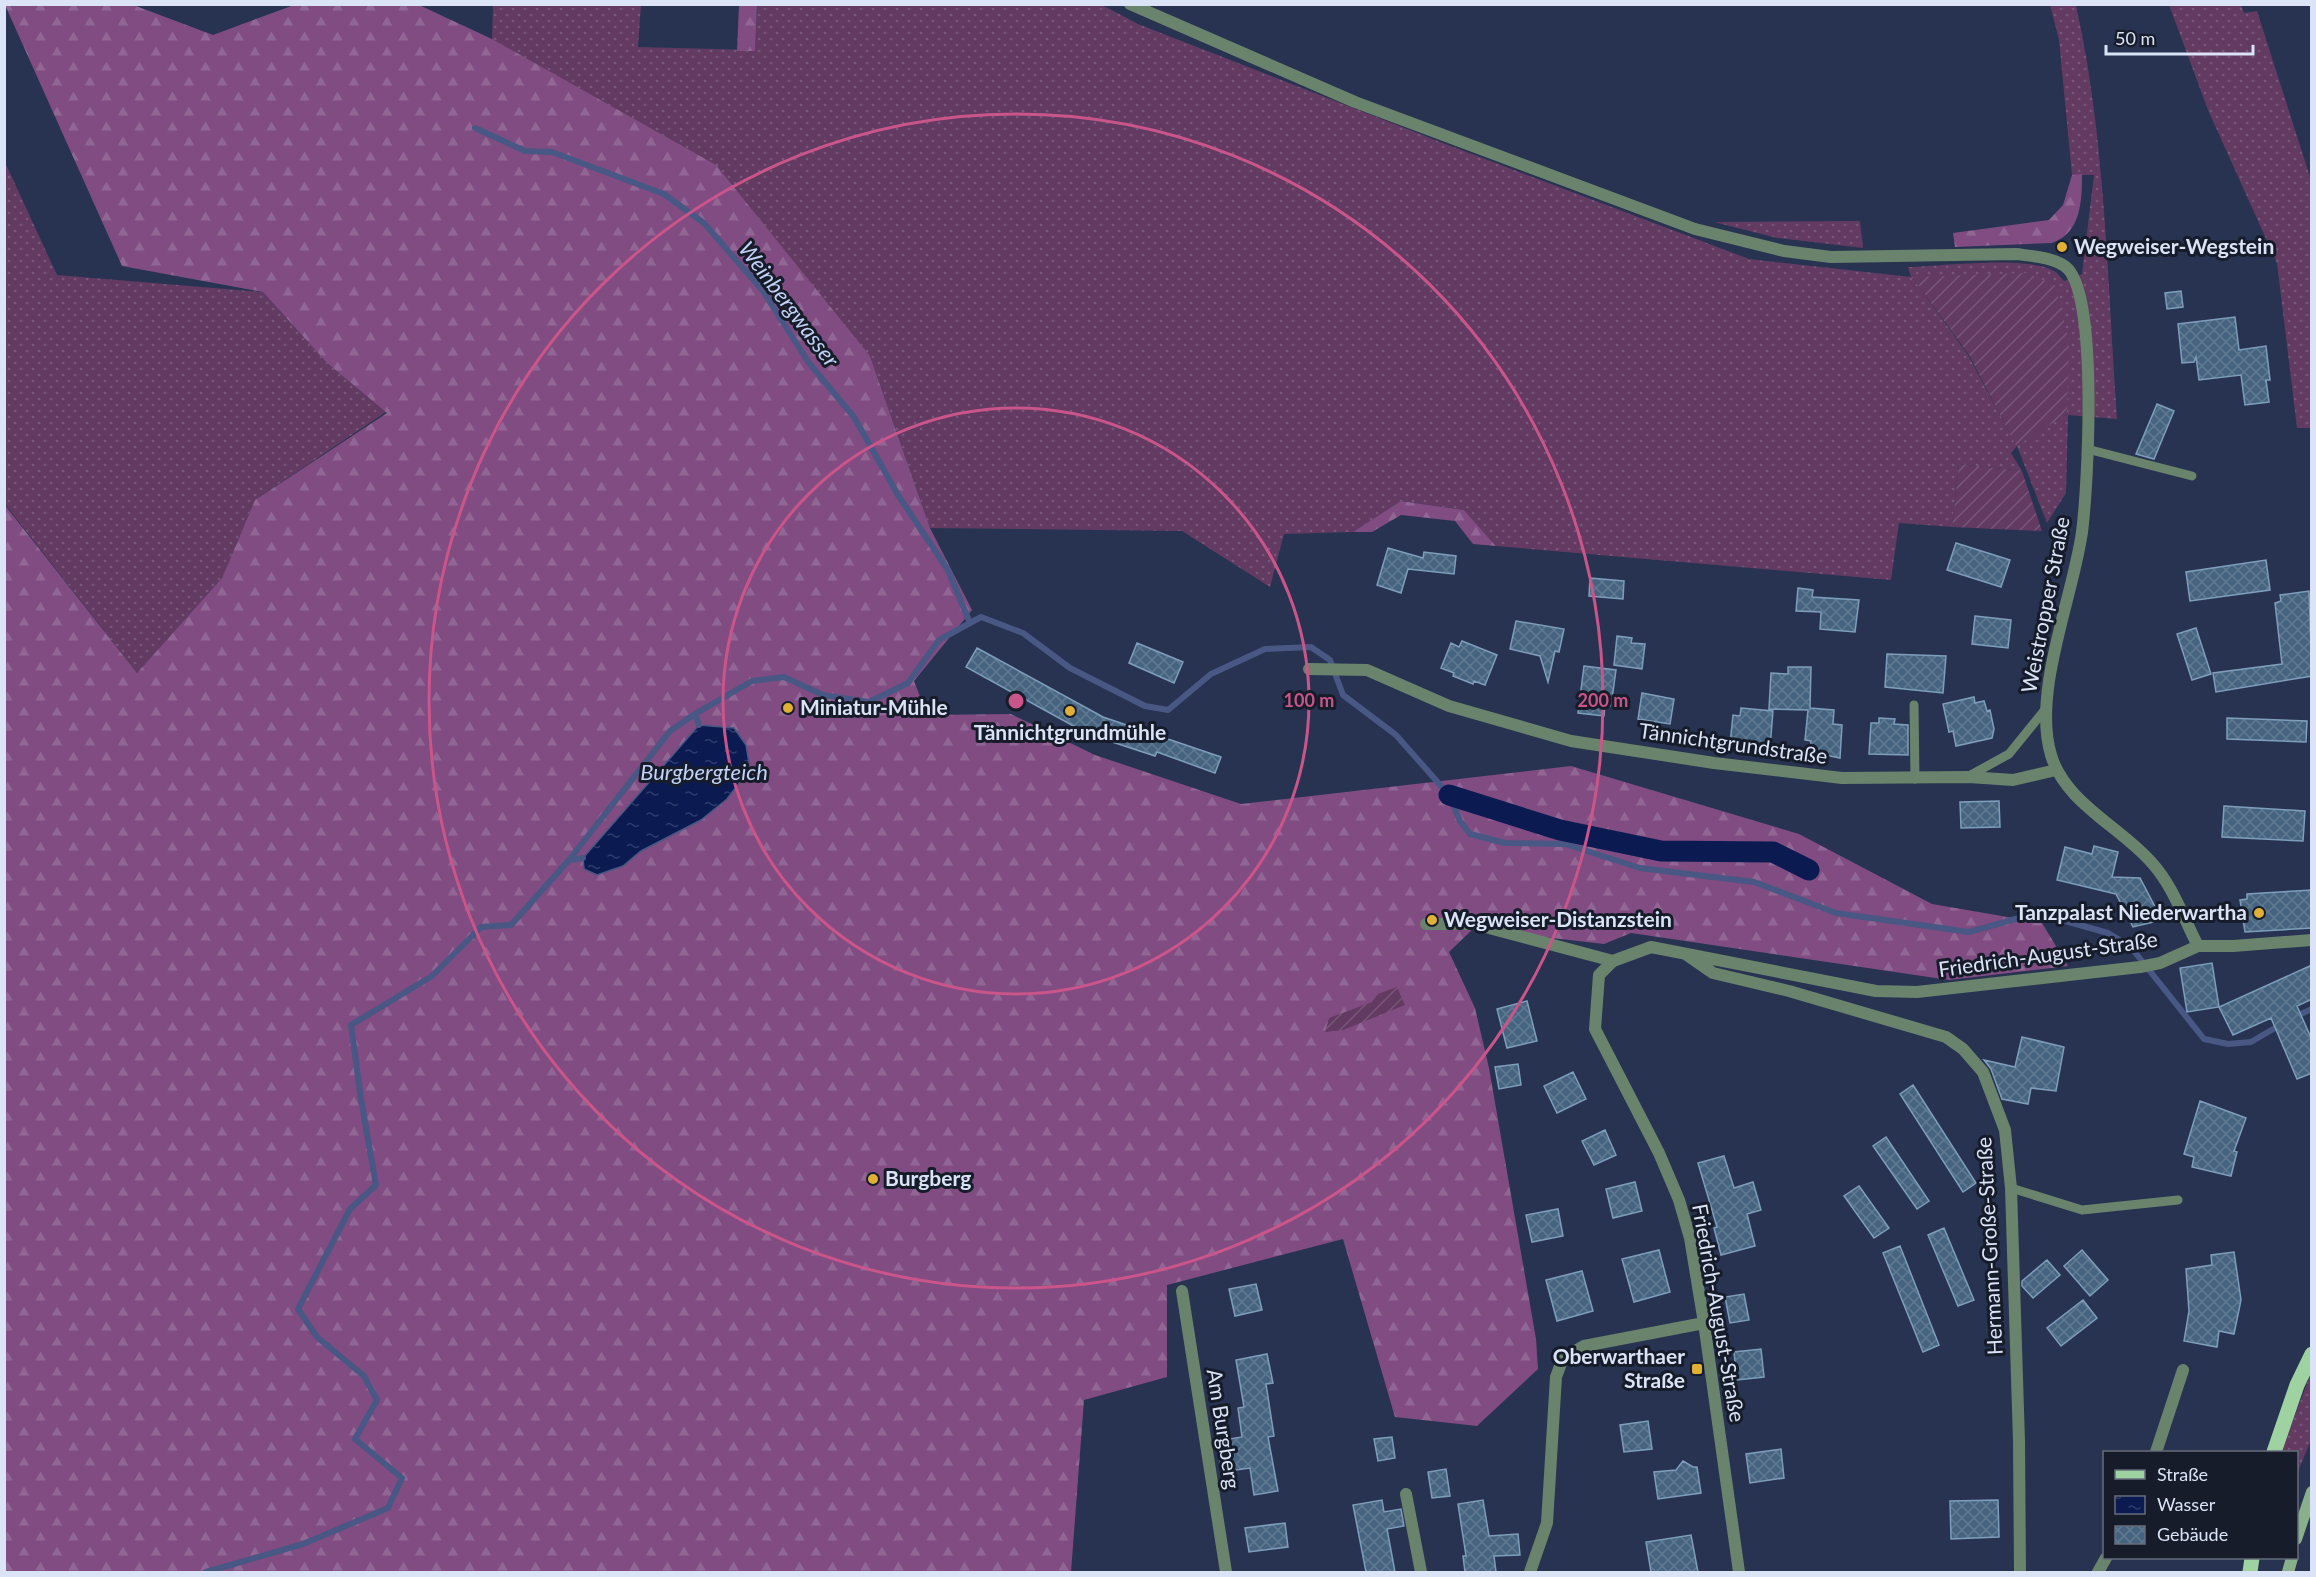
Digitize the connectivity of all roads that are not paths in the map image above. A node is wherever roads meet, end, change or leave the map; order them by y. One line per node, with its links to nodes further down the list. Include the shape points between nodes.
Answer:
1 (1130, 4): 2 (street, Weistropper Straße, via 1355,102 1695,229 1784,251 1831,257 2016,254 2067,267 2078,284 2087,363)
2 (2087, 448): 3 (lane); 6 (street, Weistropper Straße, via 2082,533)
3 (2192, 476)
4 (1309, 669): 9 (street, Tännichtgrundstraße, via 1367,670 1449,706 1571,741 1714,764 1842,778)
5 (1914, 705): 9 (lane)
6 (2047, 707): 7 (street, Weistropper Straße, via 2050,753); 8 (lane, via 2009,754)
7 (2056, 770): 8 (street, Tännichtgrundstraße, via 2013,780); 12 (street, Weistropper Straße, via 2083,802 2153,863)
8 (1969, 777): 9 (street, Tännichtgrundstraße)
9 (1915, 779)
10 (1426, 924): 14 (street, via 1474,924)
11 (2312, 940): 12 (street)
12 (2198, 946): 13 (street, Friedrich-August-Straße, via 2160,963 2140,967 1917,992 1876,991 1821,982)
13 (1681, 951): 14 (street, Friedrich-August-Straße, via 1651,947); 15 (street, Hermann-Große-Straße, via 1713,973 1917,1027 1946,1037 1963,1049 1983,1072 2005,1130)
14 (1613, 961): 18 (street, Friedrich-August-Straße, via 1599,975 1595,1029 1679,1200 1690,1238)
15 (2011, 1188): 16 (lane, via 2082,1210); 30 (street, Hermann-Große-Straße)
16 (2178, 1200)
17 (1182, 1291): 26 (street, Am Burgberg)
18 (1704, 1323): 28 (street, via 1584,1346 1563,1358 1556,1377 1547,1523); 29 (street, Friedrich-August-Straße)
19 (2312, 1354): 22 (main road)
20 (2183, 1370): 21 (street)
21 (2156, 1451)
22 (2274, 1451)
23 (2312, 1492): 25 (main road)
24 (1406, 1494): 27 (street)
25 (2298, 1533)
26 (1226, 1572)
27 (1421, 1572)
28 (1530, 1572)
29 (1739, 1572)
30 (2020, 1572)

